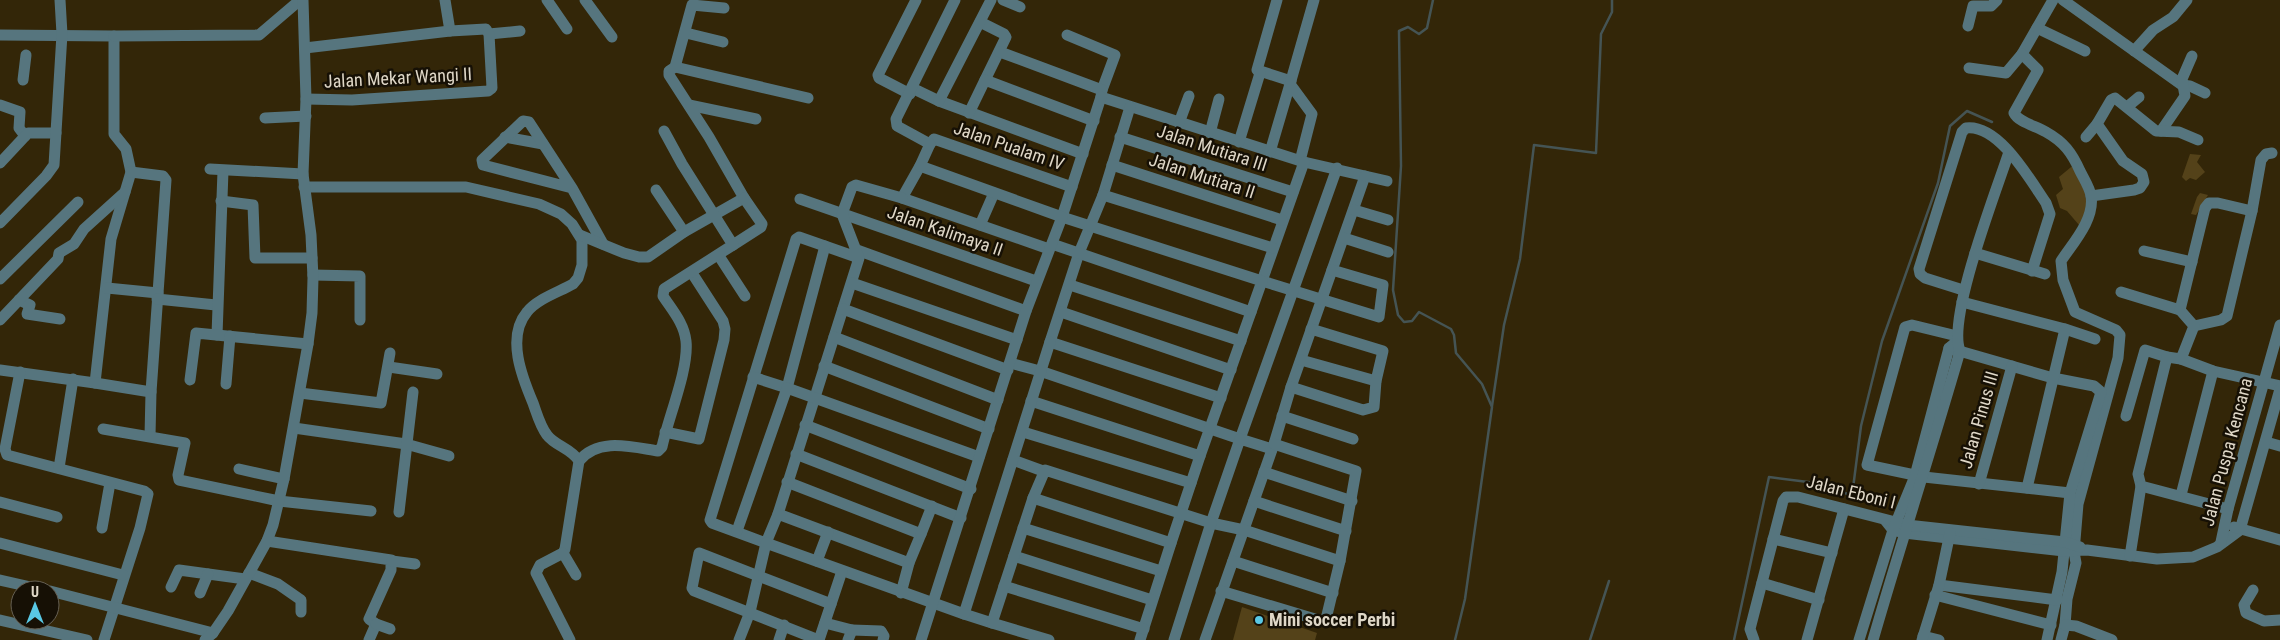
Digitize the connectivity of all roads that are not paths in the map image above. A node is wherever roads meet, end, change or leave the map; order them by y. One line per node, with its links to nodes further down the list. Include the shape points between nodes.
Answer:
1 (60, 0): 25 (street)
2 (302, 0): 30 (street, via 260,35); 33 (street)
3 (445, 0): 22 (street)
4 (585, 0): 31 (street)
5 (916, 0): 46 (street, via 878,75)
6 (955, 0): 46 (street)
7 (992, 0): 18 (street)
8 (1003, 0): 16 (street)
9 (1277, 0): 41 (street, via 1256,66)
10 (1314, 0): 44 (street)
11 (1997, 0): 19 (street, via 1991,6 1973,6)
12 (2053, 0): 20 (street)
13 (2063, 0): 35 (street)
14 (2186, 0): 35 (street, via 2173,17 2153,30)
15 (550, 1): 21 (street)
16 (1020, 7)
17 (724, 8): 24 (street, via 693,4)
18 (980, 22): 36 (street, via 1005,35); 54 (street)
19 (1968, 26)
20 (2038, 28): 34 (street); 37 (street)
21 (567, 29)
22 (450, 31): 26 (street, via 486,29); 33 (street)
23 (520, 31): 26 (street)
24 (686, 33): 32 (street); 39 (street)
25 (62, 34): 28 (street); 30 (street); 68 (street)
26 (489, 34): 52 (street, Jalan Mekar Wangi II, via 490,91 352,100)
27 (0, 35): 28 (street)
28 (28, 35): 42 (street)
29 (1067, 35): 47 (street, via 1115,55)
30 (114, 36): 89 (street, via 114,134 128,153)
31 (612, 37)
32 (723, 42)
33 (305, 48): 52 (street)
34 (2085, 51)
35 (2134, 51): 45 (street)
36 (1000, 52): 43 (street); 47 (street)
37 (2022, 54): 40 (street, via 2006,73); 101 (street, via 2038,70 2015,108 2015,116 2067,146)
38 (2192, 56): 45 (street)
39 (675, 67): 51 (street); 56 (street, via 669,75)
40 (1969, 68)
41 (1260, 73): 44 (street); 76 (street)
42 (23, 80)
43 (985, 80): 59 (street); 63 (street)
44 (1291, 83): 78 (street); 82 (street, via 1312,114)
45 (2182, 85): 48 (street); 67 (street, via 2184,96)
46 (911, 91): 54 (street); 75 (street, Jalan Pualam IV, via 896,123 903,132)
47 (1102, 93): 57 (street); 63 (street)
48 (2205, 93)
49 (1189, 96): 64 (street)
50 (2138, 97): 58 (street)
51 (808, 98)
52 (306, 99): 60 (street)
53 (1219, 99): 69 (street)
54 (939, 101): 59 (street)
55 (0, 105): 70 (street, via 20,112 19,128)
56 (689, 105): 62 (street); 102 (street)
57 (1130, 107): 64 (street); 72 (street)
58 (2127, 108): 65 (street, via 2115,98 2111,100); 67 (street)
59 (970, 113): 81 (street)
60 (306, 116): 61 (street); 90 (street)
61 (265, 118)
62 (756, 120)
63 (1094, 121): 81 (street)
64 (1179, 123): 69 (street)
65 (2097, 124): 73 (street); 101 (street, via 2123,161 2145,178 2140,188 2134,190)
66 (664, 131): 110 (street)
67 (2160, 131): 74 (street, via 2179,132)
68 (56, 133): 70 (street, via 31,132); 114 (street, via 54,165)
69 (1210, 133): 76 (street)
70 (25, 136): 83 (street)
71 (505, 137): 77 (street); 77 (street, via 527,121); 95 (street, via 482,160 483,165)
72 (1120, 137): 84 (street); 98 (street, Jalan Mutiara III)
73 (2086, 137)
74 (2198, 140)
75 (932, 142): 85 (street); 94 (street, Jalan Pualam IV)
76 (1239, 142): 78 (street)
77 (543, 144): 95 (street)
78 (1270, 152): 82 (street)
79 (2008, 152): 128 (street); 134 (street, via 2046,203 2050,214); 148 (street, via 1993,136 1980,129 1966,128 1962,132 1919,269 1925,278)
80 (2272, 153): 108 (street, via 2261,160)
81 (1083, 154): 94 (street)
82 (1302, 162): 86 (street); 98 (street)
83 (0, 163)
84 (1112, 165): 100 (street); 112 (street, Jalan Mutiara II)
85 (920, 166): 99 (street); 103 (street)
86 (1337, 168): 91 (street); 144 (street)
87 (210, 169): 88 (street)
88 (222, 171): 90 (street); 105 (street)
89 (131, 172): 97 (street); 146 (street, via 163,176 166,180)
90 (303, 174): 93 (street)
91 (1365, 176): 92 (street); 107 (street)
92 (1387, 181)
93 (304, 186): 118 (street, via 466,187 539,204 562,214); 131 (street)
94 (1072, 186): 111 (street)
95 (572, 188): 120 (street)
96 (656, 190): 117 (street)
97 (125, 191): 143 (street, via 111,239); 149 (street, via 84,229 74,244 60,253)
98 (1294, 192): 112 (street)
99 (994, 193): 111 (street); 115 (street)
100 (1103, 195): 116 (street); 124 (street)
101 (2091, 196): 275 (street, via 2089,216 2060,266 2072,308 2078,314 2117,331 2120,347 2078,504)
102 (744, 198): 110 (street); 121 (street, via 762,224)
103 (902, 198): 109 (street, via 856,185 852,187); 115 (street)
104 (800, 199): 109 (street, Jalan Kalimaya II)
105 (221, 201): 131 (street, via 253,205 255,258); 151 (street)
106 (78, 202): 138 (street)
107 (1354, 210): 113 (street); 119 (street)
108 (2252, 212): 132 (street, via 2218,202 2209,203); 161 (street, via 2227,316)
109 (842, 214): 129 (street); 139 (street, Jalan Kalimaya II)
110 (713, 215): 117 (street); 121 (street)
111 (1062, 217): 116 (street); 123 (street)
112 (1282, 220): 124 (street)
113 (1388, 220)
114 (0, 223)
115 (980, 225): 123 (street)
116 (1090, 226): 127 (street); 140 (street)
117 (684, 232): 120 (street, via 648,257)
118 (580, 236): 120 (street); 226 (street, via 583,248 578,278 528,309 519,330 518,344 522,380 541,424 548,437 569,449)
119 (1344, 238): 126 (street); 133 (street)
120 (603, 244)
121 (733, 245): 130 (street)
122 (825, 246): 129 (street); 187 (street, via 799,237 796,240); 196 (street)
123 (1051, 247): 127 (street); 139 (street)
124 (1273, 248): 140 (street)
125 (2144, 251): 132 (street)
126 (1388, 252)
127 (1079, 253): 142 (street); 156 (street)
128 (1975, 253): 134 (street); 148 (street)
129 (858, 254): 141 (street); 154 (street)
130 (719, 256): 135 (street); 147 (street)
131 (312, 258): 137 (street)
132 (2192, 262): 153 (street)
133 (1332, 270): 150 (street); 150 (street, via 1383,285 1378,317)
134 (2032, 271): 136 (street)
135 (692, 273): 212 (street, via 662,292 682,324 686,341 678,387); 212 (street, via 726,329 699,438)
136 (2045, 274)
137 (313, 275): 159 (street, via 360,276); 171 (street)
138 (0, 279)
139 (1036, 281): 154 (street)
140 (1262, 281): 144 (street); 156 (street)
141 (852, 282): 152 (street); 168 (street)
142 (1070, 285): 155 (street); 169 (street)
143 (107, 288): 146 (street); 193 (street)
144 (1293, 291): 150 (street); 216 (street)
145 (2121, 292): 153 (street)
146 (158, 296): 151 (street); 198 (street)
147 (745, 296)
148 (1963, 296): 163 (street); 172 (street)
149 (19, 300): 157 (street, via 30,305 27,314); 158 (street)
150 (1321, 300): 162 (street)
151 (216, 305): 164 (street)
152 (843, 309): 166 (street); 180 (street)
153 (2180, 310): 161 (street)
154 (1026, 311): 168 (street)
155 (1061, 312): 170 (street); 182 (street)
156 (1251, 312): 169 (street)
157 (60, 319)
158 (0, 320)
159 (360, 320)
160 (2280, 325): 192 (street, Jalan Puspa Kencana)
161 (2194, 326): 175 (street)
162 (1311, 329): 176 (street); 191 (street, via 1383,351)
163 (2065, 329): 167 (street); 188 (street)
164 (217, 335): 165 (street); 190 (street, via 196,333)
165 (230, 336): 171 (street); 194 (street)
166 (834, 337): 177 (street); 203 (street)
167 (2095, 339)
168 (1017, 340): 180 (street)
169 (1241, 341): 182 (street)
170 (1050, 342): 184 (street); 202 (street)
171 (308, 344): 200 (street)
172 (1956, 344): 178 (street); 231 (street); 231 (street, via 1912,325 1905,327 1867,465)
173 (390, 353): 179 (street)
174 (2168, 357): 175 (street); 206 (street, via 2146,346); 237 (street, via 2139,467)
175 (2181, 359): 183 (street)
176 (1301, 360): 191 (street); 195 (street)
177 (824, 366): 201 (street); 211 (street)
178 (2012, 366): 188 (street); 236 (street, Jalan Pinus III)
179 (389, 367): 186 (street); 200 (street, via 381,403)
180 (1009, 367): 184 (street); 203 (street)
181 (0, 370): 185 (street)
182 (1231, 370): 202 (street)
183 (2213, 370): 192 (street); 241 (street)
184 (1040, 371): 204 (street); 208 (street)
185 (20, 372): 189 (street); 227 (street, via 6,454 11,458)
186 (437, 374)
187 (753, 377): 196 (street); 263 (street, via 710,520)
188 (2053, 378): 238 (street); 240 (street, via 2097,387 2101,392)
189 (73, 380): 193 (street); 227 (street)
190 (190, 380)
191 (1376, 381): 195 (street, via 1374,407 1366,410)
192 (2263, 382): 197 (street); 249 (street, Jalan Puspa Kencana)
193 (95, 383): 198 (street)
194 (226, 384)
195 (1291, 387): 205 (street)
196 (787, 388): 201 (street); 263 (street)
197 (2280, 388): 217 (street, Jalan Puspa Kencana)
198 (151, 392): 214 (street)
199 (413, 392): 218 (street)
200 (300, 393): 209 (street)
201 (814, 397): 207 (street); 224 (street)
202 (1221, 398): 208 (street)
203 (998, 400): 211 (street)
204 (1032, 401): 213 (street); 223 (street)
205 (1282, 416): 215 (street); 220 (street)
206 (2126, 416)
207 (805, 425): 221 (street); 239 (street)
208 (1210, 427): 216 (street); 223 (street)
209 (294, 428): 218 (street); 232 (street)
210 (103, 429): 214 (street)
211 (989, 429): 224 (street)
212 (665, 432): 226 (street, via 658,451 612,445 588,453)
213 (1023, 432): 225 (street); 235 (street)
214 (150, 436): 243 (street, via 185,443 179,480)
215 (1353, 438)
216 (1240, 439): 220 (street); 257 (street)
217 (2266, 442): 219 (street); 262 (street, Jalan Puspa Kencana)
218 (406, 444): 222 (street); 251 (street)
219 (2280, 446)
220 (1273, 447): 230 (street); 245 (street, via 1356,471)
221 (796, 454): 233 (street); 247 (street)
222 (449, 456)
223 (1200, 456): 235 (street)
224 (979, 457): 239 (street)
225 (1013, 460): 229 (street); 311 (street)
226 (579, 461): 276 (street)
227 (59, 468): 234 (street)
228 (240, 469): 232 (street)
229 (1044, 470): 242 (street); 253 (street)
230 (1264, 472): 244 (street); 245 (street)
231 (1919, 477): 236 (street); 258 (street)
232 (284, 479): 243 (street)
233 (787, 482): 252 (street); 266 (street)
234 (110, 483): 259 (street); 288 (street, via 148,494 140,528)
235 (1192, 483): 253 (street)
236 (1979, 484): 238 (street)
237 (2141, 486): 241 (street); 279 (street)
238 (2027, 488): 240 (street)
239 (970, 489): 255 (street)
240 (2070, 493): 275 (street)
241 (2181, 495): 249 (street)
242 (1033, 498): 260 (street); 274 (street)
243 (279, 501): 250 (street); 270 (street)
244 (1254, 501): 261 (street); 264 (street)
245 (1352, 501): 264 (street)
246 (0, 502): 254 (street)
247 (932, 506): 255 (street); 266 (street)
248 (1844, 509): 258 (street, Jalan Eboni I); 268 (street, Jalan Eboni I, via 1786,497); 277 (street)
249 (2228, 509): 256 (street, Jalan Puspa Kencana)
250 (371, 512)
251 (399, 512)
252 (778, 514): 265 (street); 273 (street)
253 (1180, 514): 257 (street); 274 (street)
254 (57, 517)
255 (961, 518): 307 (street)
256 (2226, 522): 262 (street); 271 (street, Jalan Puspa Kencana)
257 (1211, 523): 261 (street); 335 (street)
258 (1897, 526): 267 (street, Jalan Eboni I); 339 (street); 340 (street)
259 (102, 528)
260 (1023, 528): 278 (street); 287 (street)
261 (1244, 530): 282 (street); 283 (street)
262 (2240, 530): 269 (street); 271 (street, Jalan Puspa Kencana)
263 (737, 531): 273 (street)
264 (1346, 531): 283 (street)
265 (828, 532): 281 (street); 284 (street)
266 (921, 534): 284 (street)
267 (1950, 534): 275 (street, Jalan Eboni I); 296 (street)
268 (1773, 539): 277 (street); 293 (street, Jalan Eboni I)
269 (2280, 540)
270 (267, 541): 280 (street); 291 (street)
271 (2221, 542): 279 (street, via 2217,547 2193,557)
272 (0, 543): 288 (street)
273 (766, 543): 281 (street); 292 (street)
274 (1171, 543): 287 (street)
275 (2070, 547): 279 (street); 305 (street); 319 (street, via 2076,564)
276 (563, 553): 290 (street); 328 (street, via 540,565 536,577)
277 (1832, 553): 304 (street)
278 (1014, 556): 294 (street); 303 (street)
279 (2130, 556)
280 (392, 561): 285 (street); 316 (street, via 369,619)
281 (817, 561): 286 (street)
282 (1233, 561): 298 (street); 301 (street)
283 (1340, 561): 301 (street)
284 (909, 562): 300 (street)
285 (415, 564)
286 (842, 571): 300 (street); 306 (street)
287 (1161, 571): 303 (street)
288 (123, 574): 308 (street)
289 (208, 574): 291 (street); 295 (street, via 179,570); 299 (street)
290 (576, 575)
291 (247, 576): 309 (street, via 278,584 301,600); 323 (street)
292 (759, 576): 306 (street); 310 (street); 310 (street, via 699,553 694,591)
293 (1762, 583): 304 (street); 337 (street, Jalan Eboni I, via 1750,629)
294 (1004, 586): 314 (street); 321 (street)
295 (171, 587)
296 (1937, 590): 305 (street); 318 (street); 324 (street)
297 (2253, 590): 313 (street, via 2244,605 2246,613 2264,621)
298 (1221, 591): 301 (street, via 1325,622); 336 (street)
299 (200, 593)
300 (901, 593): 307 (street)
301 (1333, 593)
302 (60, 594): 308 (street)
303 (1152, 600): 321 (street)
304 (1819, 600): 338 (street)
305 (2057, 600): 318 (street)
306 (831, 604): 315 (street)
307 (931, 604): 311 (street); 333 (street)
308 (113, 608): 323 (street); 326 (street)
309 (301, 612)
310 (750, 612): 317 (street); 329 (street)
311 (964, 614): 314 (street)
312 (0, 620): 325 (street)
313 (2280, 620)
314 (992, 622): 334 (street)
315 (825, 623): 322 (street); 331 (street)
316 (376, 624): 320 (street); 327 (street)
317 (784, 625): 330 (street); 331 (street)
318 (2051, 625): 342 (street)
319 (2065, 625): 343 (street); 344 (street)
320 (390, 629)
321 (1142, 634)
322 (850, 635): 332 (street, via 880,631)
323 (209, 637)
324 (1923, 638): 341 (street)
325 (87, 640)
326 (104, 640)
327 (369, 640)
328 (570, 640)
329 (739, 640)
330 (779, 640)
331 (819, 640)
332 (883, 640)
333 (921, 640)
334 (1050, 640)
335 (1174, 640)
336 (1205, 640)
337 (1754, 640)
338 (1807, 640)
339 (1860, 640)
340 (1873, 640)
341 (1939, 640)
342 (2047, 640)
343 (2061, 640)
344 (2112, 640)

